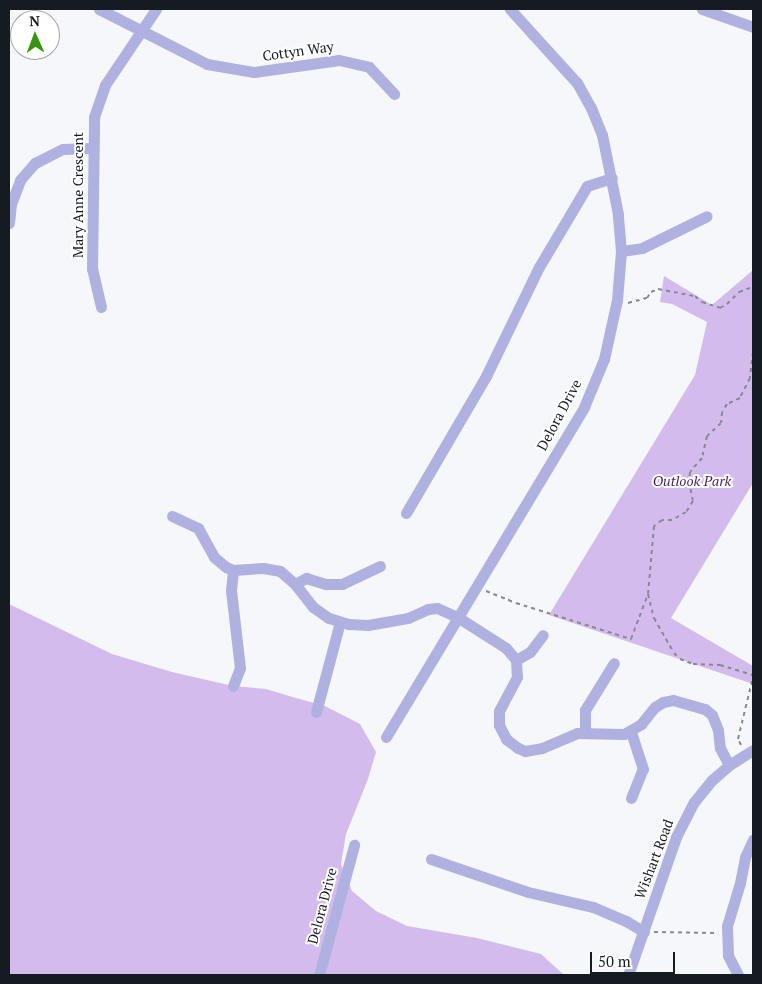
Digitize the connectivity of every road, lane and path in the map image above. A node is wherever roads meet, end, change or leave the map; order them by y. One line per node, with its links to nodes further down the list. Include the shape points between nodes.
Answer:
1 (100, 9): 6 (street, Cottyn Way)
2 (156, 9): 6 (street, Mary Anne Crescent)
3 (510, 9): 9 (street, Delora Drive, via 568,72 584,95 602,135)
4 (702, 9): 5 (street)
5 (753, 27)
6 (142, 30): 7 (street, Cottyn Way, via 207,64 254,72 340,60 369,67); 8 (street, Mary Anne Crescent, via 105,85 94,117)
7 (394, 94)
8 (92, 148): 11 (street, via 63,149 35,163 20,180 11,204); 15 (street, Mary Anne Crescent, via 92,269)
9 (612, 178): 12 (street, Delora Drive); 17 (street, via 588,186 539,267 486,376)
10 (707, 216): 12 (street, via 642,248)
11 (9, 223)
12 (621, 251): 14 (street, Delora Drive)
13 (753, 288): 14 (path, via 738,292 720,308 694,296 658,289 636,302)
14 (617, 300): 22 (street, Delora Drive, via 604,360 584,407)
15 (101, 308)
16 (753, 352): 23 (path, via 750,378 740,398 727,404 721,423 707,436 702,458 690,472 693,501 686,512 654,526)
17 (406, 513)
18 (172, 516): 20 (street, via 198,528 214,557)
19 (380, 566): 21 (street, via 342,584 326,584 306,578)
20 (233, 570): 21 (street, via 280,571); 30 (street, via 231,590 240,668)
21 (295, 584): 25 (street, via 313,608)
22 (476, 587): 23 (path, via 631,639); 24 (street, Delora Drive)
23 (648, 594): 29 (path, via 654,618 680,659 694,664 720,665)
24 (459, 618): 25 (street, via 437,608 398,620 357,625); 27 (street, via 506,648); 34 (street, Delora Drive)
25 (340, 622): 31 (street)
26 (544, 635): 27 (street, via 530,652)
27 (516, 660): 33 (street, via 517,677 499,711 499,725 506,739 518,748 534,750)
28 (614, 663): 33 (street, via 585,710)
29 (753, 676): 35 (path, via 738,739)
30 (233, 686)
31 (316, 712)
32 (631, 730): 33 (street, via 613,735); 36 (street, via 663,702 679,701 705,709 716,721 720,748); 37 (street, via 643,769)
33 (585, 732)
34 (386, 737)
35 (749, 752): 36 (street, Wishart Road)
36 (729, 764): 41 (street, Wishart Road, via 694,802 676,837)
37 (631, 798)
38 (753, 840): 42 (street)
39 (354, 845): 43 (street, Delora Drive)
40 (431, 859): 41 (street, via 528,892 592,907)
41 (644, 932): 42 (path); 44 (street, Wishart Road)
42 (726, 933): 45 (street, via 728,955)
43 (319, 975)
44 (628, 975)
45 (738, 975)

